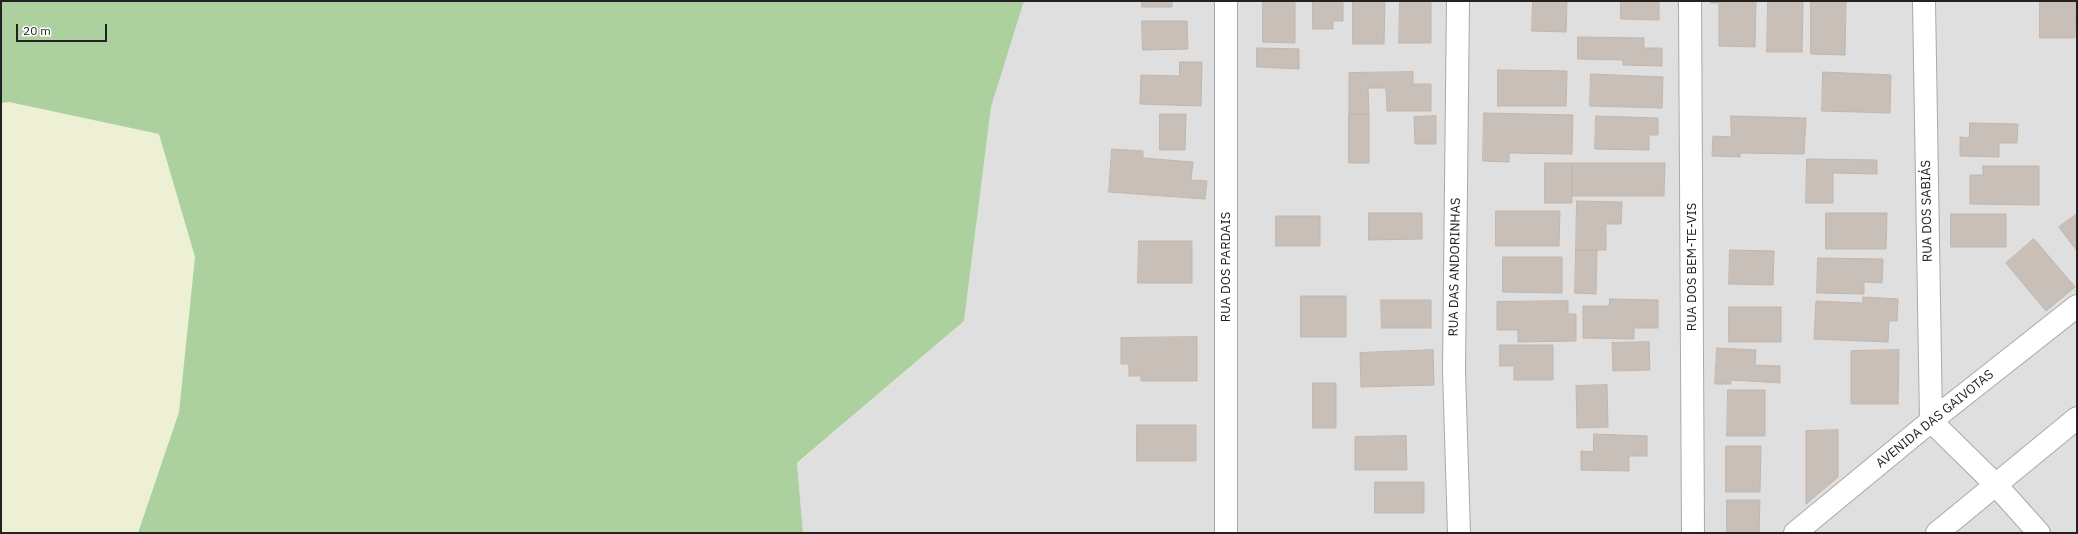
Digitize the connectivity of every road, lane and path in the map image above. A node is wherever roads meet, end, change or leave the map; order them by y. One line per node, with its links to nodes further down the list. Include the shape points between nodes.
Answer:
1 (1226, 1): 9 (street, RUA DOS PARDAIS)
2 (1458, 1): 10 (street, RUA DAS ANDORINHAS, via 1454,370)
3 (1690, 1): 11 (street, RUA DOS BEM-TE-VIS)
4 (1924, 1): 7 (street, RUA DOS SABIÁS)
5 (2077, 306): 7 (street, AVENIDA DAS GAIVOTAS)
6 (2077, 418): 8 (street)
7 (1931, 421): 8 (street); 12 (street, AVENIDA DAS GAIVOTAS)
8 (1996, 485): 13 (street); 14 (street)
9 (1226, 533)
10 (1459, 533)
11 (1693, 533)
12 (1795, 533)
13 (1937, 533)
14 (2039, 533)

